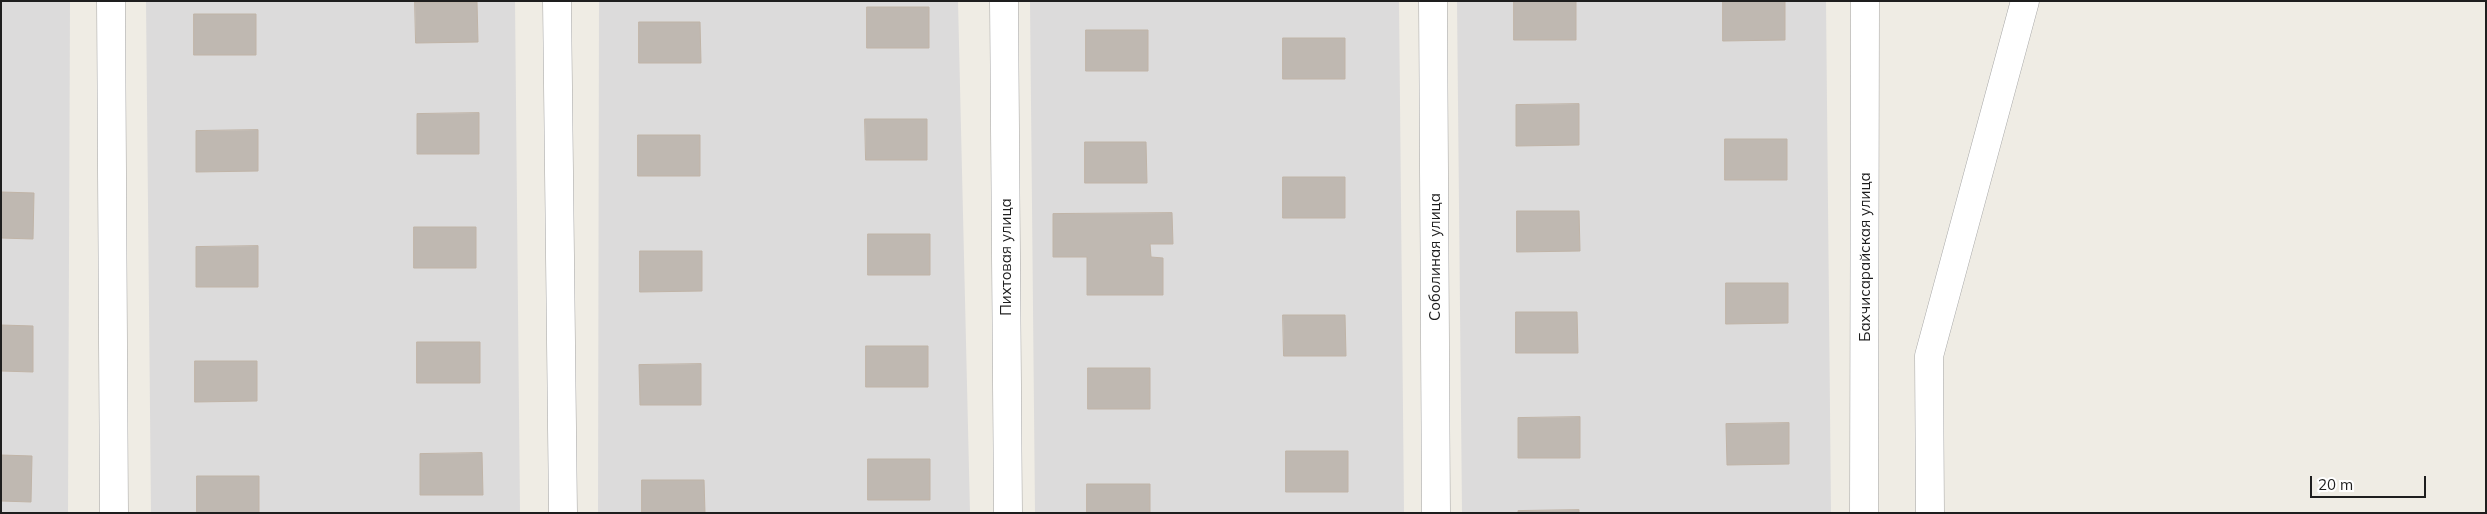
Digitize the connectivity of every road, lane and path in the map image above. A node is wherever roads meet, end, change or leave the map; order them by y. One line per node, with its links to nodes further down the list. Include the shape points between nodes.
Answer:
1 (111, 1): 7 (street)
2 (557, 1): 8 (street)
3 (1004, 1): 9 (street, Пихтовая улица)
4 (1433, 1): 10 (street, Соболиная улица)
5 (1865, 1): 11 (street, Бахчисарайская улица)
6 (2025, 1): 12 (street, via 1929,356)
7 (114, 513)
8 (562, 513)
9 (1008, 513)
10 (1436, 513)
11 (1864, 513)
12 (1930, 513)

